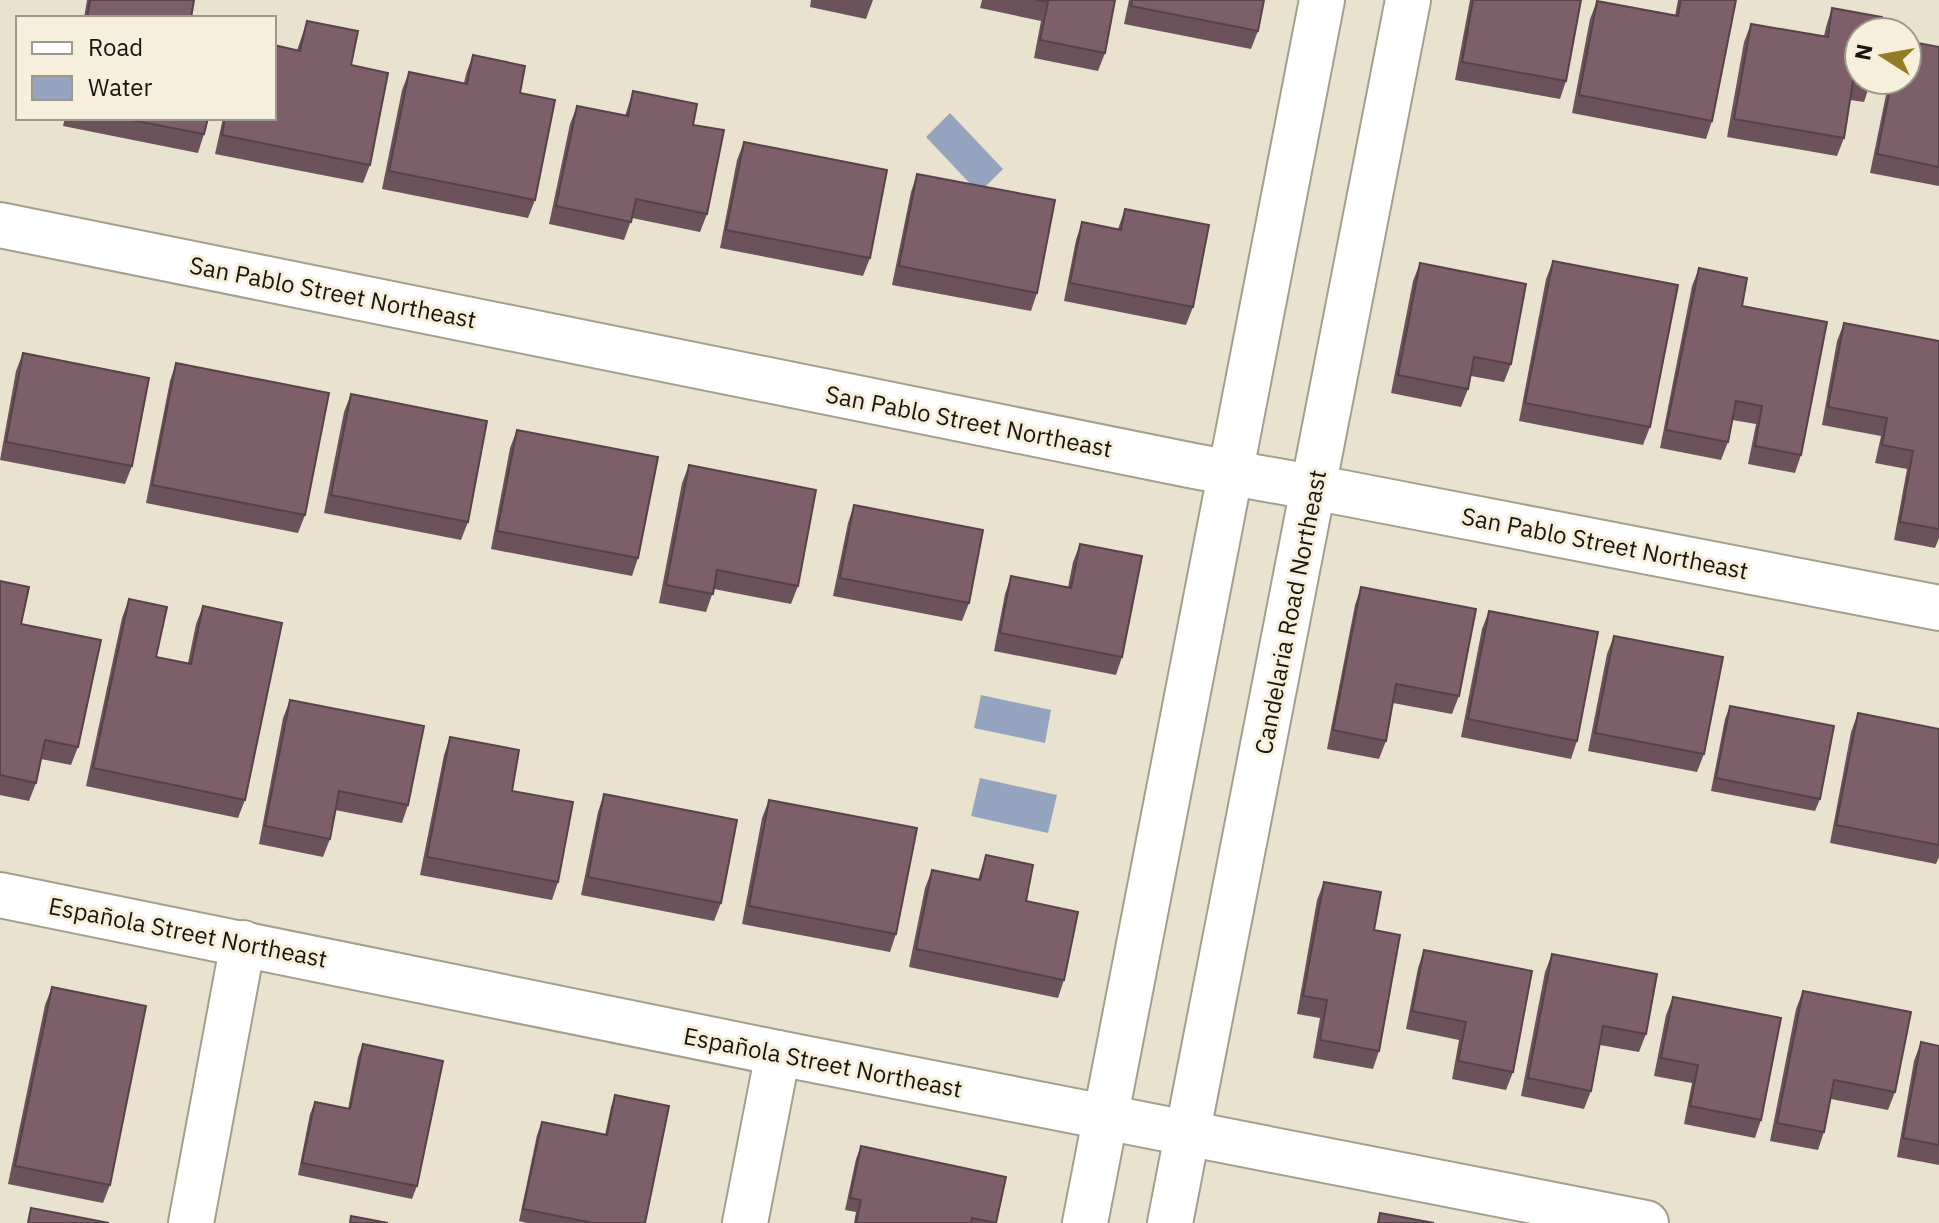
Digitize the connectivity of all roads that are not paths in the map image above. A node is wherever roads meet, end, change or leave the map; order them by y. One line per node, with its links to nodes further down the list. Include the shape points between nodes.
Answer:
1 (1322, 0): 4 (street)
2 (1408, 0): 5 (street, Candelaria Road Northeast)
3 (0, 225): 4 (street, San Pablo Street Northeast)
4 (1229, 473): 5 (street, San Pablo Street Northeast); 10 (street)
5 (1314, 487): 6 (street, San Pablo Street Northeast); 11 (street, Candelaria Road Northeast)
6 (1939, 608)
7 (0, 895): 8 (street, Española Street Northeast)
8 (243, 943): 9 (street, Española Street Northeast); 12 (street)
9 (778, 1053): 10 (street, Española Street Northeast); 13 (street)
10 (1106, 1118): 11 (street, Española Street Northeast); 14 (street)
11 (1187, 1135): 15 (street, Candelaria Road Northeast); 16 (street, Española Street Northeast)
12 (191, 1223)
13 (745, 1223)
14 (1085, 1223)
15 (1170, 1223)
16 (1646, 1223)

